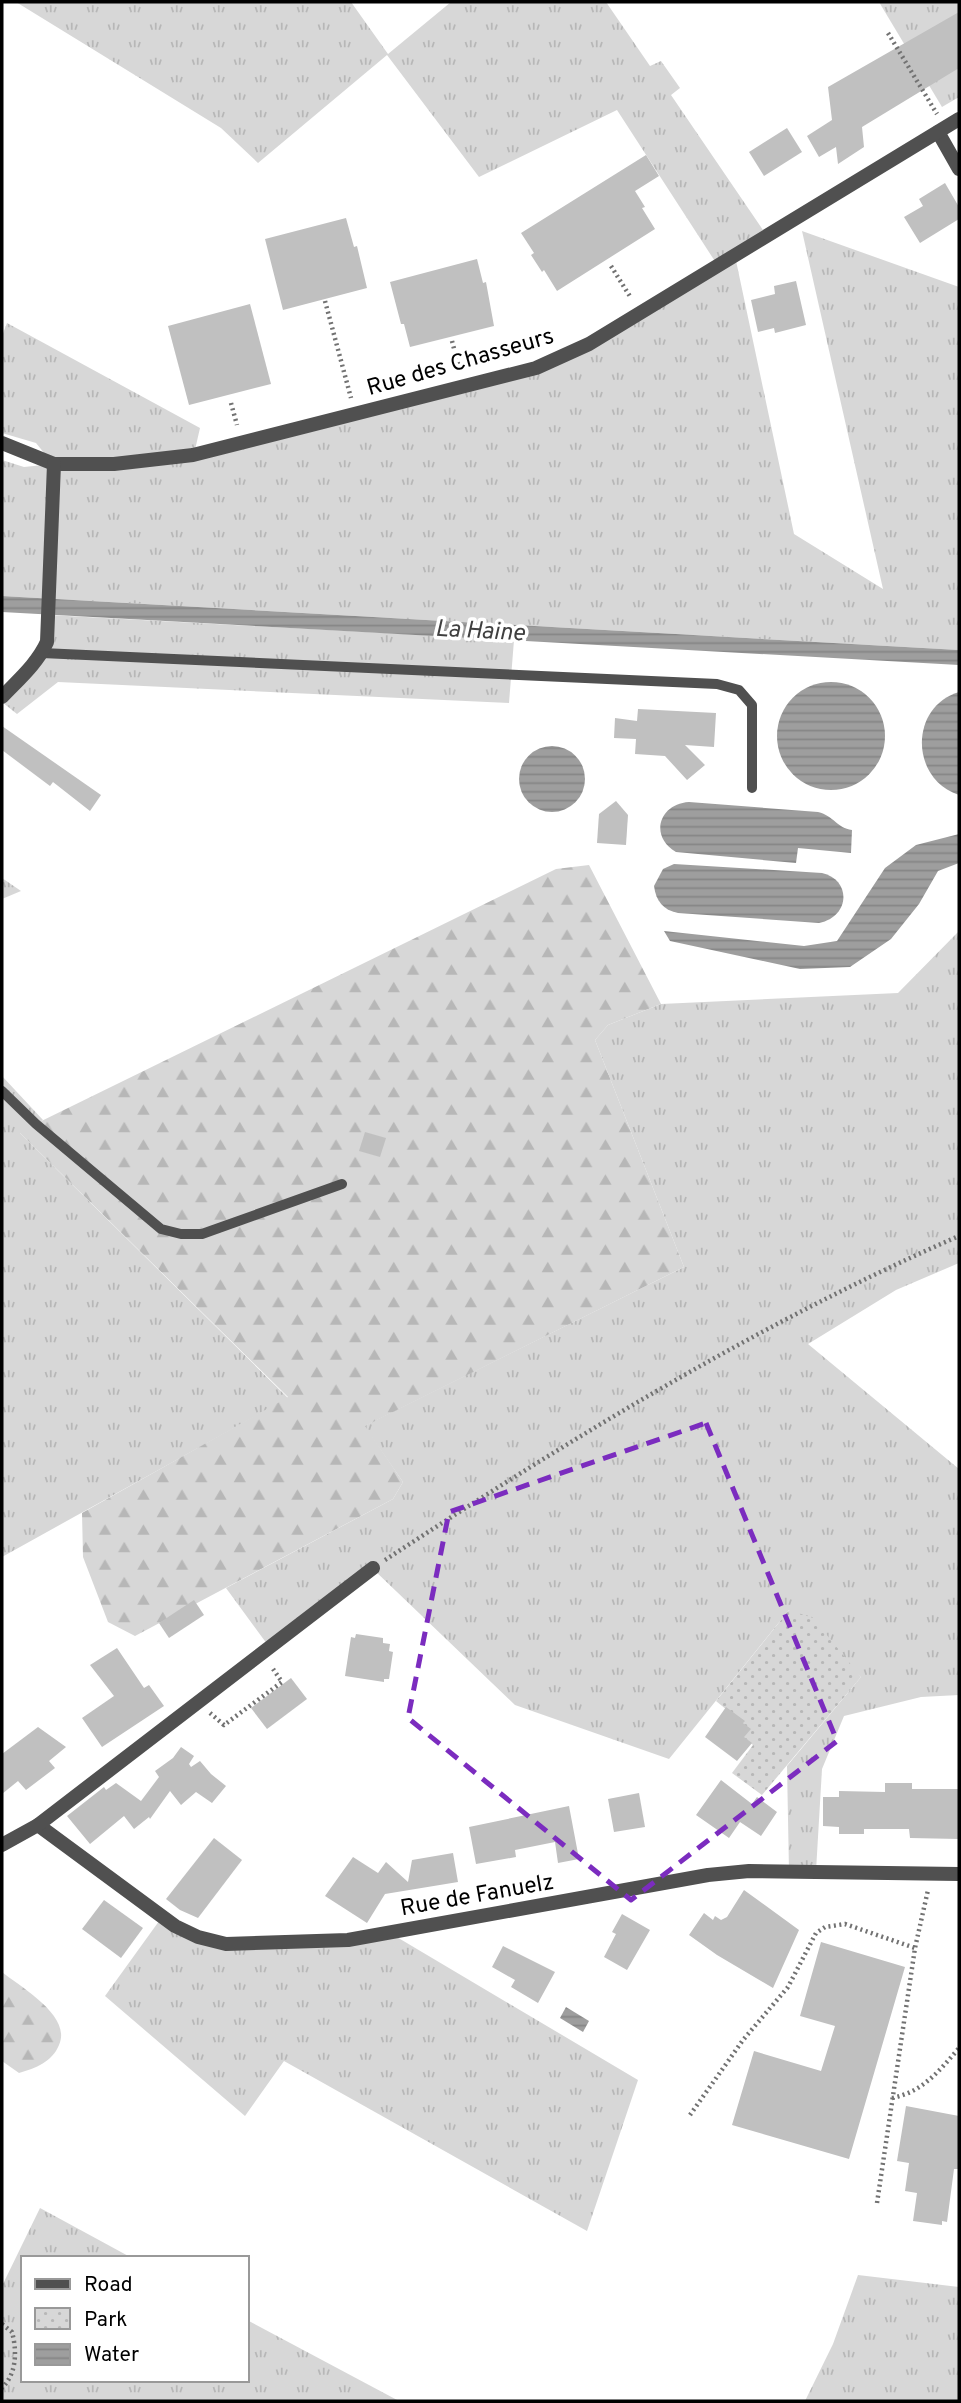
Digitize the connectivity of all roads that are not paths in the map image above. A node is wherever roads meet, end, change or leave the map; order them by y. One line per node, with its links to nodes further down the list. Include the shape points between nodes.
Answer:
1 (959, 119): 2 (street, Rue des Chasseurs)
2 (941, 130): 3 (street); 5 (street, Rue des Chasseurs, via 589,344 536,368 193,455 114,464)
3 (959, 169)
4 (2, 443): 5 (street, Rue des Chasseurs)
5 (54, 464): 6 (street, via 49,627)
6 (42, 653): 7 (street); 8 (lane, via 718,684 739,690 752,705)
7 (2, 697)
8 (752, 788)
9 (2, 1091): 10 (lane, via 161,1230 202,1234)
10 (342, 1184)
11 (373, 1569): 12 (street)
12 (38, 1825): 13 (street); 14 (street, Rue de Fanuelz, via 175,1926 226,1944 348,1940 749,1871)
13 (2, 1845)
14 (959, 1874)

